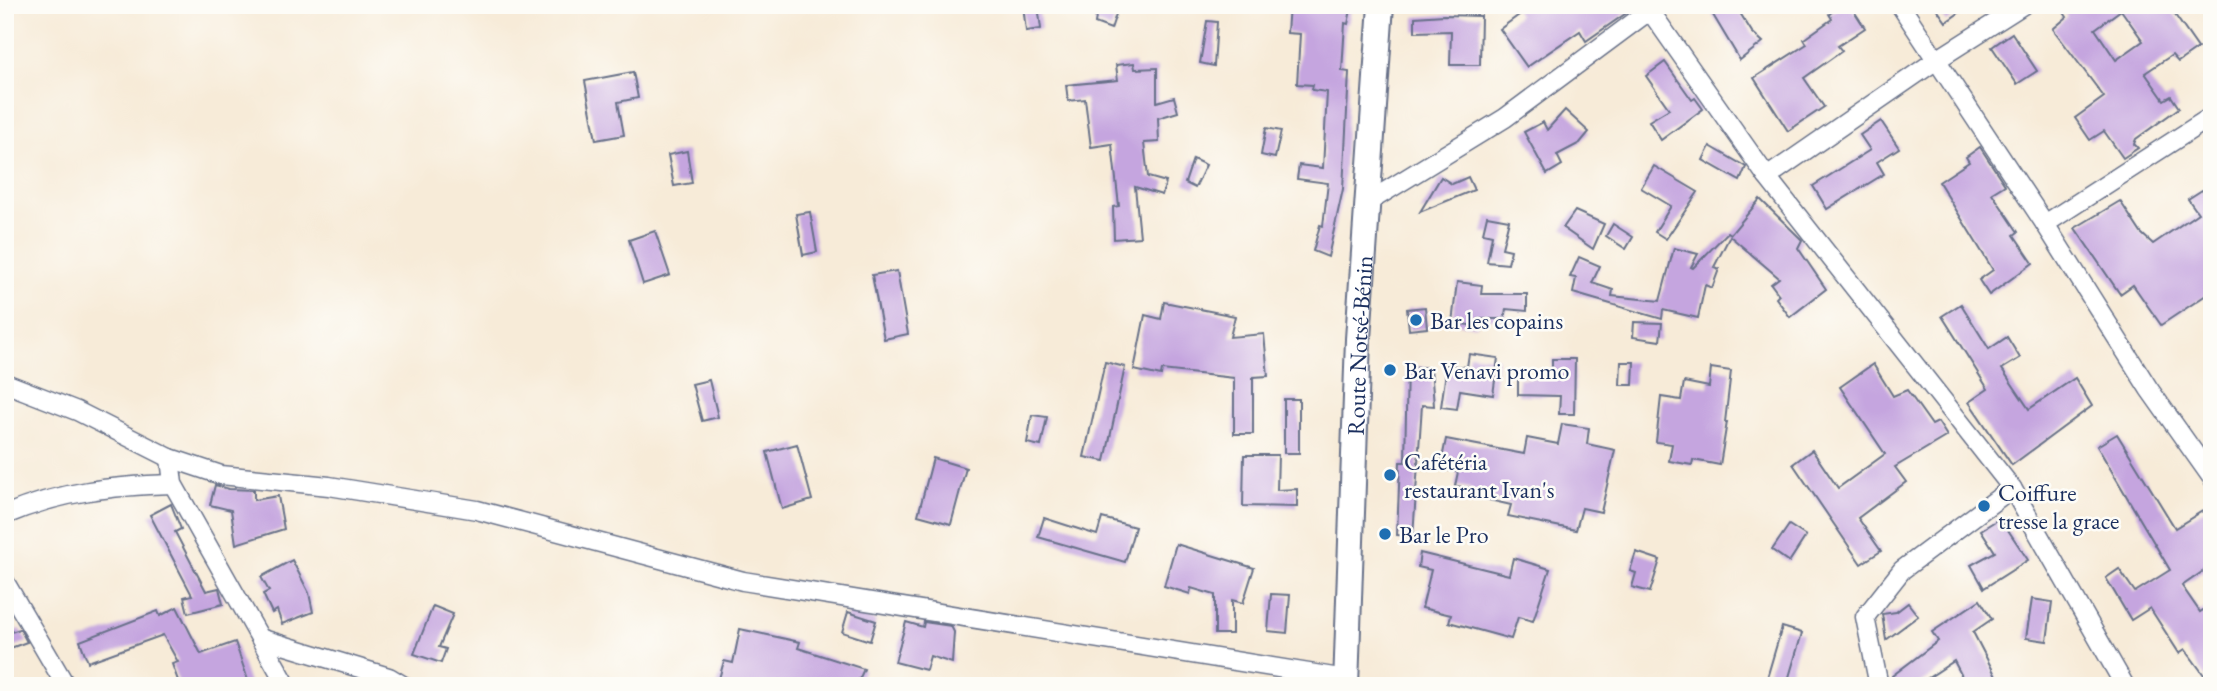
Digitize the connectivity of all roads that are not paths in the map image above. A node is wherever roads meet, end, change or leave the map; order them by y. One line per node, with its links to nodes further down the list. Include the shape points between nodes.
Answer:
1 (1381, 5): 8 (main road, Route Notsé-Bénin)
2 (1900, 5): 5 (street)
3 (2023, 5): 5 (street)
4 (1651, 7): 7 (street); 8 (street, via 1505,118)
5 (1935, 61): 7 (street); 9 (street)
6 (2212, 116): 9 (street)
7 (1766, 177): 14 (street)
8 (1365, 204): 18 (main road, Route Notsé-Bénin)
9 (2045, 224): 12 (street, via 2149,389)
10 (5, 383): 11 (street, via 77,411)
11 (170, 458): 13 (street); 18 (street, via 222,474 477,510 743,581)
12 (2212, 478)
13 (173, 484): 15 (street, via 102,487 37,502); 17 (street)
14 (2012, 488): 22 (street, via 1902,570 1865,617); 23 (street)
15 (5, 515)
16 (5, 582): 19 (street)
17 (263, 639): 20 (street); 21 (street, via 389,677)
18 (1346, 682)
19 (66, 686)
20 (287, 686)
21 (404, 686)
22 (1880, 686)
23 (2125, 686)

